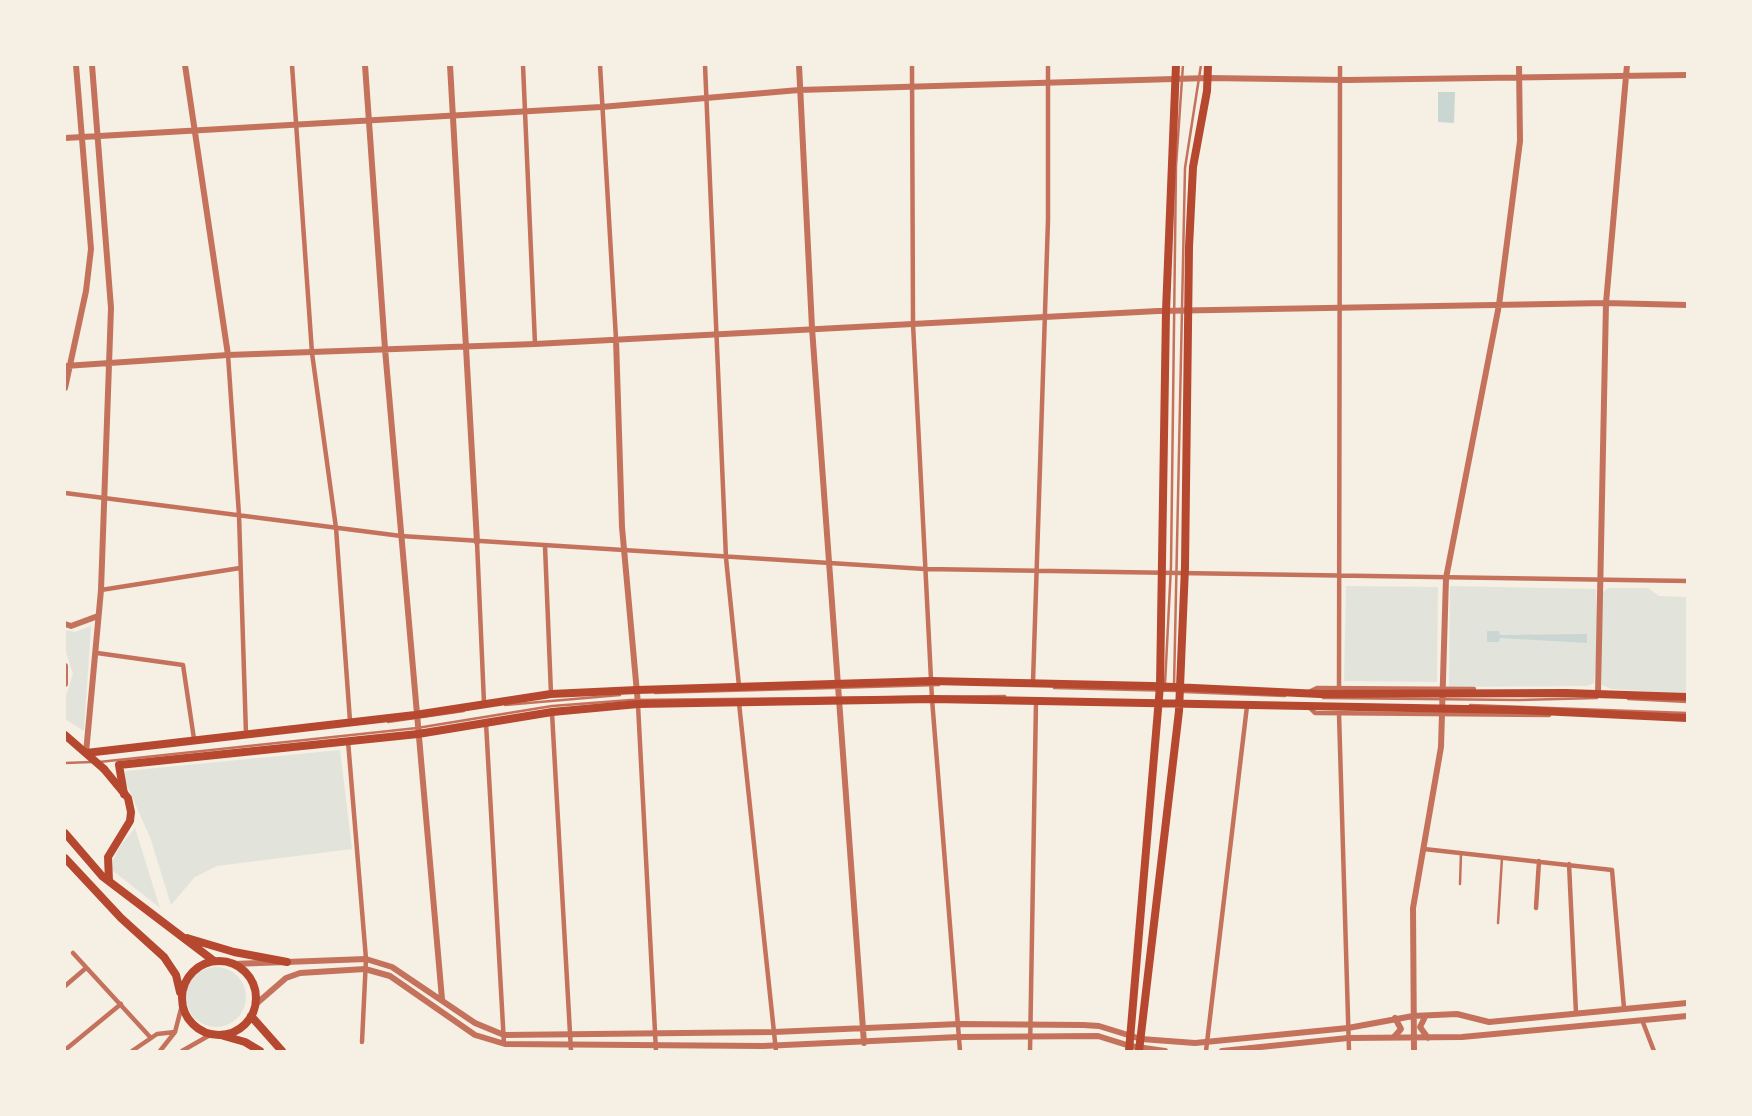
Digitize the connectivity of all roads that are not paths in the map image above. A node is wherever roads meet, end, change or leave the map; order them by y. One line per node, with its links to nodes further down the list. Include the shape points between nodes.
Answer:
1 (76, 65): 37 (street)
2 (92, 65): 36 (street)
3 (185, 65): 35 (street)
4 (292, 65): 34 (street)
5 (365, 65): 33 (street)
6 (450, 65): 32 (street)
7 (523, 65): 31 (street)
8 (600, 65): 30 (street)
9 (705, 65): 29 (street)
10 (799, 65): 28 (street)
11 (912, 65): 27 (street)
12 (1048, 65): 26 (street)
13 (1176, 65): 24 (main road)
14 (1183, 65): 24 (lane)
15 (1201, 65): 22 (lane)
16 (1208, 65): 22 (main road)
17 (1340, 65): 25 (street)
18 (1519, 65): 23 (street)
19 (1627, 65): 21 (street)
20 (1687, 75): 21 (street)
21 (1626, 76): 23 (street); 39 (street)
22 (1204, 78): 24 (street); 25 (street); 44 (main road)
23 (1520, 78): 25 (street); 40 (street, via 1520,141)
24 (1179, 79): 26 (street); 43 (main road); 44 (lane, via 1176,166)
25 (1340, 80): 42 (street)
26 (1048, 82): 27 (street); 45 (street)
27 (912, 86): 28 (street); 46 (street)
28 (799, 90): 29 (street); 47 (street)
29 (707, 98): 30 (street); 48 (street)
30 (601, 107): 31 (street); 49 (street)
31 (525, 110): 32 (street); 50 (street)
32 (452, 114): 33 (street); 51 (street)
33 (368, 120): 34 (street); 52 (street)
34 (294, 126): 35 (street); 53 (street)
35 (195, 130): 36 (street); 54 (street)
36 (99, 135): 37 (street); 55 (street, via 109,256)
37 (81, 136): 38 (street); 56 (street, via 91,249)
38 (65, 138)
39 (1606, 303): 40 (street); 41 (street); 74 (street)
40 (1499, 305): 42 (street); 73 (street)
41 (1687, 305)
42 (1341, 306): 44 (street); 72 (street)
43 (1166, 311): 44 (street); 45 (street); 71 (main road)
44 (1181, 311): 71 (main road); 71 (lane)
45 (1045, 317): 46 (street); 70 (street)
46 (913, 324): 47 (street); 69 (street)
47 (812, 328): 48 (street); 67 (street)
48 (715, 334): 49 (street); 66 (street)
49 (616, 339): 50 (street); 65 (street)
50 (535, 344): 51 (street)
51 (464, 347): 52 (street); 63 (street)
52 (384, 349): 53 (street); 62 (street)
53 (312, 353): 54 (street); 61 (street)
54 (228, 355): 55 (street); 60 (street)
55 (111, 361): 56 (street); 59 (street)
56 (67, 367): 57 (street)
57 (65, 388)
58 (65, 493): 59 (street)
59 (103, 497): 60 (street); 76 (street)
60 (239, 515): 61 (street); 68 (street)
61 (336, 528): 62 (street); 111 (street)
62 (401, 536): 63 (street); 113 (street)
63 (477, 542): 64 (street); 102 (street)
64 (545, 546): 65 (street); 93 (street)
65 (624, 551): 66 (street); 95 (street)
66 (726, 558): 67 (street); 86 (street)
67 (829, 564): 69 (street); 89 (street)
68 (240, 568): 76 (street); 114 (street)
69 (925, 569): 70 (street); 82 (street)
70 (1035, 571): 71 (street); 83 (street)
71 (1174, 574): 72 (street); 81 (main road); 91 (main road); 91 (lane)
72 (1339, 576): 73 (street); 87 (street)
73 (1446, 578): 74 (street); 88 (street)
74 (1600, 580): 75 (street); 94 (street)
75 (1687, 581)
76 (101, 590): 77 (street)
77 (99, 616): 78 (street); 79 (street)
78 (65, 624)
79 (96, 653): 116 (street, via 184,665); 118 (street)
80 (65, 666): 84 (street)
81 (1181, 668): 85 (main road); 91 (main road)
82 (931, 683): 83 (main road); 89 (main road); 91 (lane); 96 (street)
83 (1033, 683): 91 (main road)
84 (65, 684)
85 (1198, 687): 90 (main road); 91 (main road)
86 (739, 688): 89 (main road); 95 (main road)
87 (1339, 689): 88 (street); 90 (street)
88 (1444, 689): 92 (street); 109 (street)
89 (837, 692): 95 (lane); 95 (lane); 96 (main road); 99 (main road); 157 (street)
90 (1310, 692): 97 (main road)
91 (1172, 693): 97 (lane); 97 (lane); 101 (main road); 101 (main road); 104 (main road); 171 (main road)
92 (1566, 693): 94 (main road); 103 (main road)
93 (551, 694): 95 (main road); 102 (main road)
94 (1598, 694): 98 (main road)
95 (637, 697): 99 (main road); 106 (main road); 113 (lane); 113 (lane, via 551,699); 160 (street)
96 (932, 697): 100 (main road); 101 (lane); 154 (street)
97 (1320, 700): 103 (main road); 103 (main road); 105 (main road)
98 (1687, 700): 103 (lane)
99 (739, 702): 159 (street)
100 (1036, 702): 101 (main road); 155 (street)
101 (1161, 702): 164 (main road)
102 (485, 703): 113 (main road)
103 (1519, 703): 107 (main road); 110 (lane)
104 (1247, 706): 105 (main road); 174 (street)
105 (1308, 707): 108 (street, via 1315,713)
106 (552, 712): 112 (main road); 161 (street)
107 (1568, 712): 109 (street, via 1536,717); 110 (main road)
108 (1339, 713): 109 (street); 156 (street)
109 (1444, 715): 122 (street)
110 (1687, 716)
111 (350, 720): 113 (main road); 114 (main road)
112 (485, 722): 113 (main road); 163 (street)
113 (417, 724): 117 (main road); 118 (lane); 118 (lane, via 337,726); 141 (street)
114 (246, 734): 116 (main road)
115 (65, 735): 118 (main road)
116 (194, 739): 118 (main road)
117 (348, 741): 120 (main road, via 119,765); 134 (street)
118 (89, 758): 119 (lane); 120 (main road)
119 (65, 763)
120 (124, 794): 128 (main road, via 130,821 108,857)
121 (65, 833): 128 (main road)
122 (1424, 849): 123 (street); 151 (street, via 1413,908)
123 (1461, 853): 125 (street); 129 (lane)
124 (65, 858): 142 (main road, via 164,957 176,975)
125 (1502, 858): 126 (street); 131 (lane)
126 (1539, 861): 127 (street); 130 (street)
127 (1569, 864): 146 (street, via 1612,870); 147 (street)
128 (109, 881): 132 (main road)
129 (1461, 884)
130 (1536, 908)
131 (1498, 923)
132 (183, 937): 135 (main road); 136 (main road)
133 (73, 953): 138 (street)
134 (366, 959): 136 (street); 139 (street); 141 (street, via 393,967)
135 (214, 961): 137 (main road); 142 (main road, via 188,978)
136 (286, 962): 137 (street)
137 (233, 964): 145 (main road, via 253,984)
138 (86, 968): 140 (street); 144 (street)
139 (365, 969): 145 (street, via 300,973 277,984); 173 (street); 176 (street, via 390,976 475,1035)
140 (65, 986)
141 (442, 999): 163 (street, via 475,1023)
142 (182, 1001): 158 (street); 162 (main road, via 189,1021)
143 (1687, 1003): 146 (street)
144 (121, 1004): 167 (street); 181 (street)
145 (256, 1004): 148 (main road)
146 (1624, 1008): 147 (street)
147 (1576, 1013): 149 (street, via 1489,1022 1457,1014)
148 (251, 1016): 162 (main road, via 237,1031); 187 (main road)
149 (1427, 1016): 151 (street); 170 (street, via 1420,1027)
150 (1687, 1016): 153 (street)
151 (1413, 1017): 152 (street); 172 (street)
152 (1394, 1018): 156 (street); 169 (street, via 1401,1029)
153 (1642, 1020): 170 (street); 196 (street)
154 (959, 1024): 155 (street); 157 (street); 165 (street)
155 (1030, 1025): 164 (street, via 1100,1026); 166 (street)
156 (1348, 1028): 168 (street); 174 (street)
157 (863, 1029): 159 (street); 175 (street)
158 (175, 1032): 167 (street); 184 (street)
159 (774, 1032): 160 (street); 178 (street)
160 (654, 1033): 161 (street); 179 (street)
161 (570, 1034): 163 (street); 177 (street)
162 (214, 1035): 185 (street); 186 (main road, via 234,1038)
163 (504, 1035): 176 (street)
164 (1131, 1036): 171 (street); 180 (main road)
165 (959, 1037): 166 (street); 175 (street); 189 (street)
166 (1030, 1037): 180 (street, via 1098,1036); 190 (street)
167 (151, 1038): 183 (street)
168 (1348, 1038): 169 (street); 193 (street); 194 (street)
169 (1392, 1038): 172 (street)
170 (1428, 1038): 172 (street)
171 (1141, 1039): 174 (street); 182 (main road)
172 (1413, 1039): 195 (street)
173 (362, 1042)
174 (1208, 1042): 192 (street)
175 (864, 1043): 178 (street); 188 (street)
176 (504, 1044): 177 (street)
177 (571, 1048): 179 (street)
178 (776, 1048): 179 (street)
179 (656, 1049)
180 (1130, 1049): 182 (street)
181 (65, 1050)
182 (1140, 1050): 191 (street)
183 (132, 1051)
184 (160, 1051)
185 (182, 1051)
186 (260, 1051)
187 (282, 1051)
188 (864, 1051)
189 (960, 1051)
190 (1030, 1051)
191 (1165, 1051)
192 (1206, 1051)
193 (1222, 1051)
194 (1349, 1051)
195 (1414, 1051)
196 (1654, 1051)

